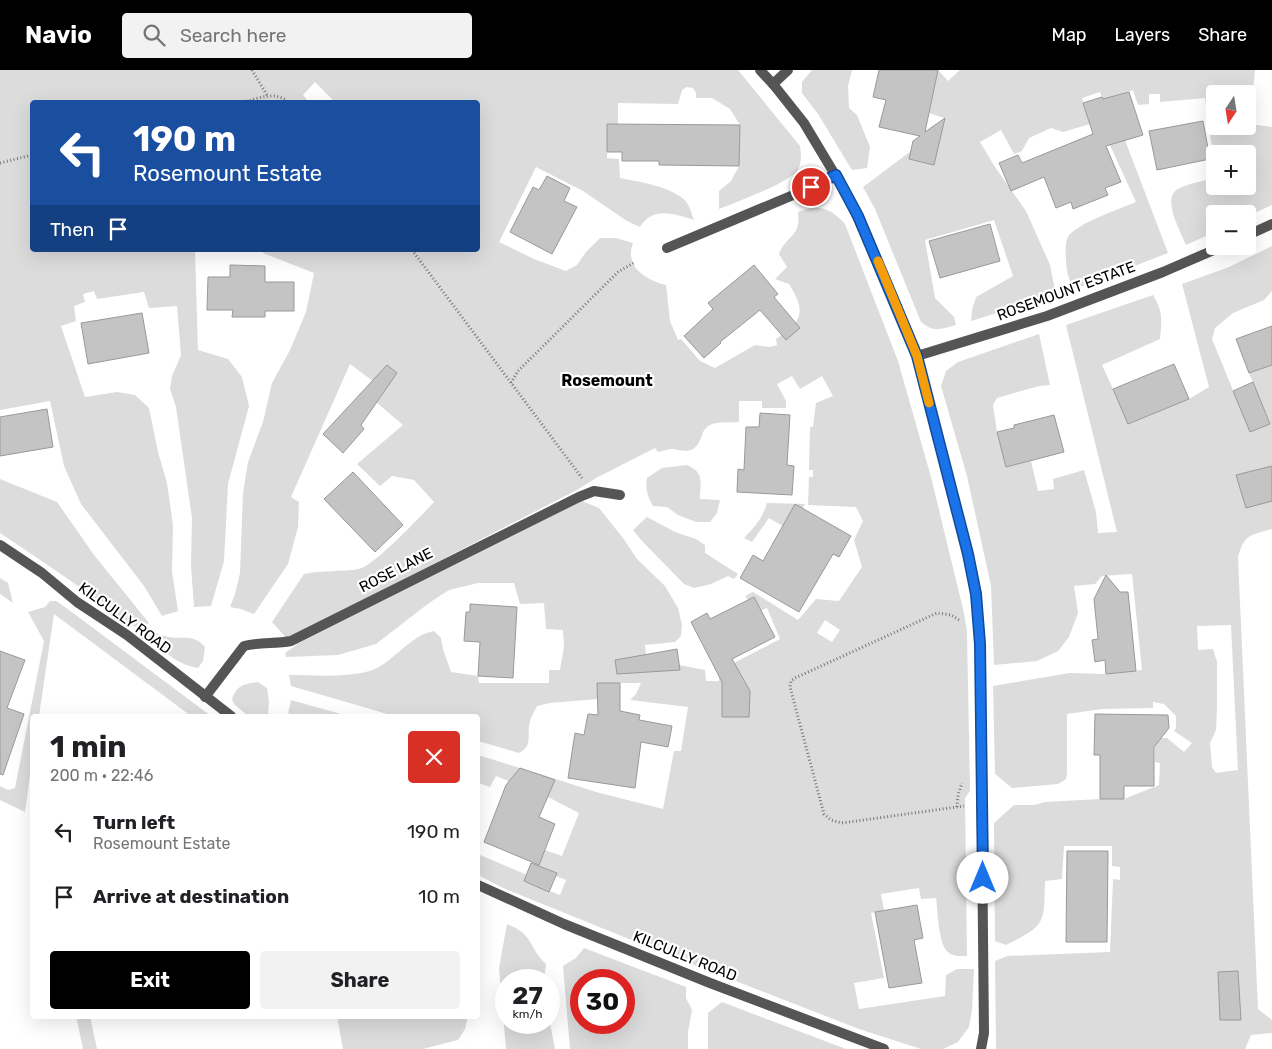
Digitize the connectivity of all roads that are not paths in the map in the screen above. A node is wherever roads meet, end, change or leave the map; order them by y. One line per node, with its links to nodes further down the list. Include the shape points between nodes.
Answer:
1 (760, 70): 3 (street)
2 (788, 70): 3 (street)
3 (773, 84): 4 (street, via 804,123)
4 (836, 175): 7 (street); 9 (street, via 858,216)
5 (1272, 224): 6 (street)
6 (1256, 231)
7 (667, 248)
8 (1206, 253): 9 (street, ROSEMOUNT ESTATE, via 1047,316)
9 (917, 356): 16 (street, via 964,536 980,644 984,1033)
10 (620, 495): 12 (street, ROSE LANE, via 594,491 579,496 291,641 244,646)
11 (0, 545): 12 (street, KILCULLY ROAD, via 126,635)
12 (205, 697): 13 (street, KILCULLY ROAD)
13 (228, 714)
14 (480, 886): 15 (street, KILCULLY ROAD, via 573,928)
15 (884, 1049)
16 (981, 1049)

